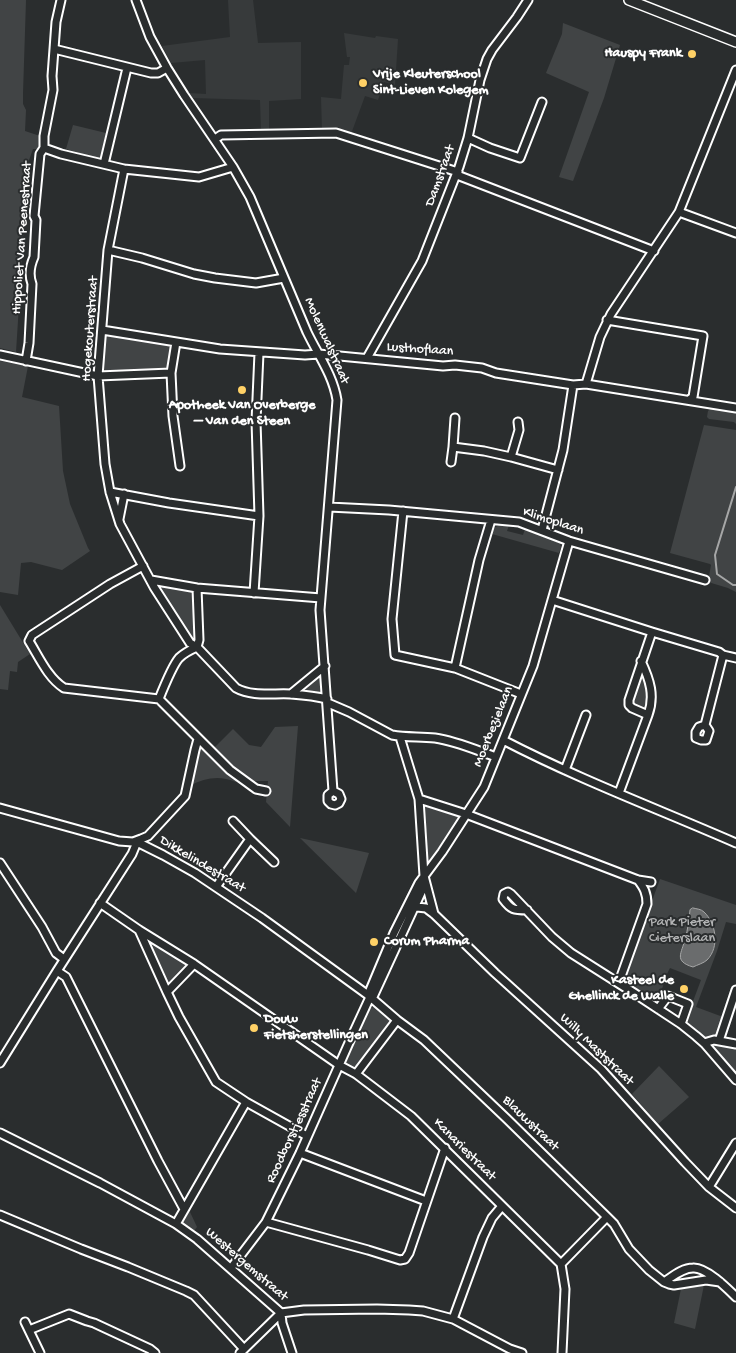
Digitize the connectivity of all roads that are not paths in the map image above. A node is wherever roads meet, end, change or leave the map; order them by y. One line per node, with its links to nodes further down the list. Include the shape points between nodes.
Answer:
1 (61, 0): 6 (street, Hippoliet Van Peenestraat)
2 (136, 0): 8 (street, Molenwalstraat, via 150,37)
3 (528, 0): 11 (street, Damstraat, via 487,59)
4 (629, 0): 5 (street)
5 (736, 42)
6 (54, 49): 7 (street); 13 (street, Hippoliet Van Peenestraat, via 53,90)
7 (127, 68): 8 (street, via 158,73); 14 (street)
8 (167, 68): 12 (street, Molenwalstraat)
9 (736, 70): 18 (street)
10 (542, 102): 11 (street, via 520,158)
11 (468, 138): 17 (street, Damstraat)
12 (215, 139): 15 (street, Molenwalstraat); 17 (street, via 221,135 336,133)
13 (44, 148): 14 (street); 30 (street, Hippoliet Van Peenestraat, via 40,154 36,189)
14 (104, 164): 16 (street)
15 (233, 167): 16 (street, via 199,177); 22 (street, Molenwalstraat, via 250,197)
16 (124, 169): 20 (street, Hogekouterstraat)
17 (457, 174): 21 (street); 29 (street, Damstraat, via 422,261)
18 (679, 212): 19 (street); 21 (street)
19 (736, 233)
20 (108, 250): 22 (street, via 215,278 256,283); 24 (street, Hogekouterstraat)
21 (654, 250): 23 (street)
22 (284, 278): 27 (street, Molenwalstraat)
23 (607, 320): 33 (street); 35 (street, via 703,336 693,397)
24 (102, 330): 25 (street, Lusthoflaan); 32 (street, Hogekouterstraat)
25 (176, 342): 26 (street, Lusthoflaan); 31 (street)
26 (260, 353): 27 (street, Lusthoflaan); 48 (street, via 256,421)
27 (319, 354): 29 (street, Lusthoflaan); 46 (street, Molenwalstraat, via 337,400)
28 (0, 355): 30 (street)
29 (367, 358): 34 (street, Lusthoflaan, via 482,368)
30 (26, 361): 32 (street)
31 (171, 373): 32 (street); 42 (street)
32 (98, 376): 44 (street, Hogekouterstraat)
33 (586, 384): 34 (street, Lusthoflaan); 35 (street, Lusthoflaan)
34 (573, 385): 43 (street)
35 (689, 400): 36 (street, Lusthoflaan)
36 (736, 408)
37 (456, 418): 39 (street)
38 (518, 422): 40 (street)
39 (453, 447): 40 (street); 41 (street)
40 (511, 458): 43 (street)
41 (451, 462)
42 (180, 466)
43 (558, 470): 51 (street)
44 (110, 492): 45 (street); 49 (street, Hogekouterstraat)
45 (124, 494): 48 (street); 49 (street)
46 (329, 506): 47 (street, Klimoplaan); 58 (street, Molenwalstraat)
47 (403, 511): 50 (street, Klimoplaan); 66 (street, via 392,619 395,655)
48 (259, 516): 57 (street)
49 (119, 520): 53 (street, Hogekouterstraat)
50 (491, 520): 51 (street, Klimoplaan, via 519,522); 66 (street)
51 (542, 530): 52 (street, Klimoplaan)
52 (569, 541): 55 (street, Klimoplaan); 59 (street, Moerbezielaan)
53 (143, 566): 54 (street, Hogekouterstraat); 69 (street, via 39,630 29,642 46,670 64,688)
54 (151, 580): 56 (street); 61 (street, Hogekouterstraat, via 190,643)
55 (705, 580)
56 (197, 588): 57 (street); 61 (street, via 199,640)
57 (254, 593): 58 (street)
58 (321, 598): 65 (street, Molenwalstraat)
59 (552, 600): 60 (street); 68 (street, Moerbezielaan)
60 (652, 632): 62 (street); 64 (street)
61 (196, 647): 67 (street, Hogekouterstraat, via 242,691); 69 (street, via 179,658)
62 (722, 655): 63 (street); 73 (street)
63 (736, 658)
64 (641, 661): 72 (street, via 651,689); 72 (street, via 629,705)
65 (324, 666): 67 (street); 70 (street, Molenwalstraat)
66 (455, 668): 68 (street)
67 (290, 694): 70 (street, Hogekouterstraat, via 310,695)
68 (521, 694): 76 (street, Moerbezielaan)
69 (159, 699): 75 (street)
70 (328, 701): 74 (street, Hogekouterstraat, via 380,730); 80 (street, Molenwalstraat)
71 (586, 715): 78 (street)
72 (648, 716): 81 (street)
73 (705, 725)
74 (400, 737): 77 (street, Hogekouterstraat, via 441,739); 82 (street, Willy Maststraat)
75 (198, 739): 79 (street, via 256,790); 87 (street, via 184,796 152,832)
76 (503, 740): 77 (street, Moerbezielaan); 78 (street)
77 (496, 756): 84 (street, Moerbezielaan, via 484,787)
78 (565, 770): 81 (street)
79 (266, 791)
80 (333, 791)
81 (620, 793): 88 (street)
82 (419, 799): 84 (street); 91 (street, Willy Maststraat)
83 (0, 808): 87 (street, Dikkelindestraat, via 119,841)
84 (466, 814): 91 (street, Moerbezielaan); 92 (street)
85 (233, 821): 86 (street)
86 (250, 839): 89 (street); 95 (street)
87 (137, 841): 95 (street, Dikkelindestraat); 96 (street)
88 (736, 843)
89 (274, 862)
90 (0, 863): 101 (street, via 56,953)
91 (424, 876): 94 (street, Willy Maststraat); 97 (street, Moerbezielaan)
92 (638, 880): 93 (street); 104 (street, via 646,890 647,904)
93 (651, 882)
94 (425, 884): 97 (street, Roodborstjesstraat); 99 (street, Willy Maststraat)
95 (216, 887): 107 (street, Dikkelindestraat)
96 (100, 903): 100 (street, Kanariestraat); 101 (street)
97 (411, 906): 99 (street, Willy Maststraat, via 426,908); 107 (street, Roodborstjesstraat, via 394,933)
98 (527, 910): 104 (street, via 571,953)
99 (434, 914): 124 (street, Willy Maststraat, via 601,1069)
100 (139, 930): 102 (street, Kanariestraat); 106 (street)
101 (64, 959): 103 (street)
102 (194, 964): 106 (street); 115 (street, Kanariestraat)
103 (57, 971): 114 (street); 127 (street, via 66,977)
104 (619, 982): 108 (street)
105 (736, 990): 111 (street)
106 (167, 992): 118 (street, via 216,1082)
107 (370, 997): 109 (street, Blauwstraat); 115 (street, Roodborstjesstraat)
108 (658, 1008): 110 (street); 110 (street, via 668,996 688,1004)
109 (397, 1020): 116 (street); 130 (street, Blauwstraat, via 431,1046)
110 (681, 1024): 112 (street)
111 (719, 1041): 112 (street); 113 (street)
112 (704, 1043): 117 (street)
113 (736, 1044)
114 (0, 1063)
115 (340, 1065): 116 (street, Kanariestraat); 120 (street, Roodborstjesstraat)
116 (356, 1074): 122 (street, Kanariestraat, via 411,1116)
117 (736, 1080)
118 (246, 1102): 120 (street); 127 (street)
119 (0, 1133): 132 (street, Westergemstraat)
120 (307, 1136): 123 (street, Roodborstjesstraat)
121 (736, 1143): 124 (street)
122 (444, 1148): 125 (street); 126 (street, Kanariestraat)
123 (300, 1154): 125 (street); 131 (street, Roodborstjesstraat)
124 (709, 1187): 128 (street, Willy Maststraat)
125 (426, 1201): 131 (street, via 408,1253 405,1259 400,1260)
126 (502, 1206): 133 (street, Kanariestraat); 139 (street, via 483,1237)
127 (184, 1208): 132 (street)
128 (736, 1208)
129 (0, 1215): 142 (street, via 194,1295)
130 (607, 1217): 133 (street); 135 (street, Blauwstraat, via 629,1249)
131 (266, 1222): 134 (street, Roodborstjesstraat)
132 (176, 1224): 134 (street, Westergemstraat)
133 (561, 1264): 147 (street, via 565,1289)
134 (231, 1268): 138 (street, Westergemstraat)
135 (664, 1282): 136 (street, via 674,1285 706,1280); 136 (street, via 683,1270 694,1268)
136 (720, 1282): 137 (street)
137 (736, 1297)
138 (281, 1313): 139 (street, Westergemstraat, via 409,1310); 142 (street); 145 (street)
139 (453, 1319): 146 (street, Westergemstraat)
140 (25, 1322): 141 (street)
141 (29, 1330): 143 (street); 144 (street, via 69,1314 102,1326)
142 (242, 1351)
143 (40, 1353)
144 (155, 1353)
145 (292, 1353)
146 (522, 1353)
147 (562, 1353)

